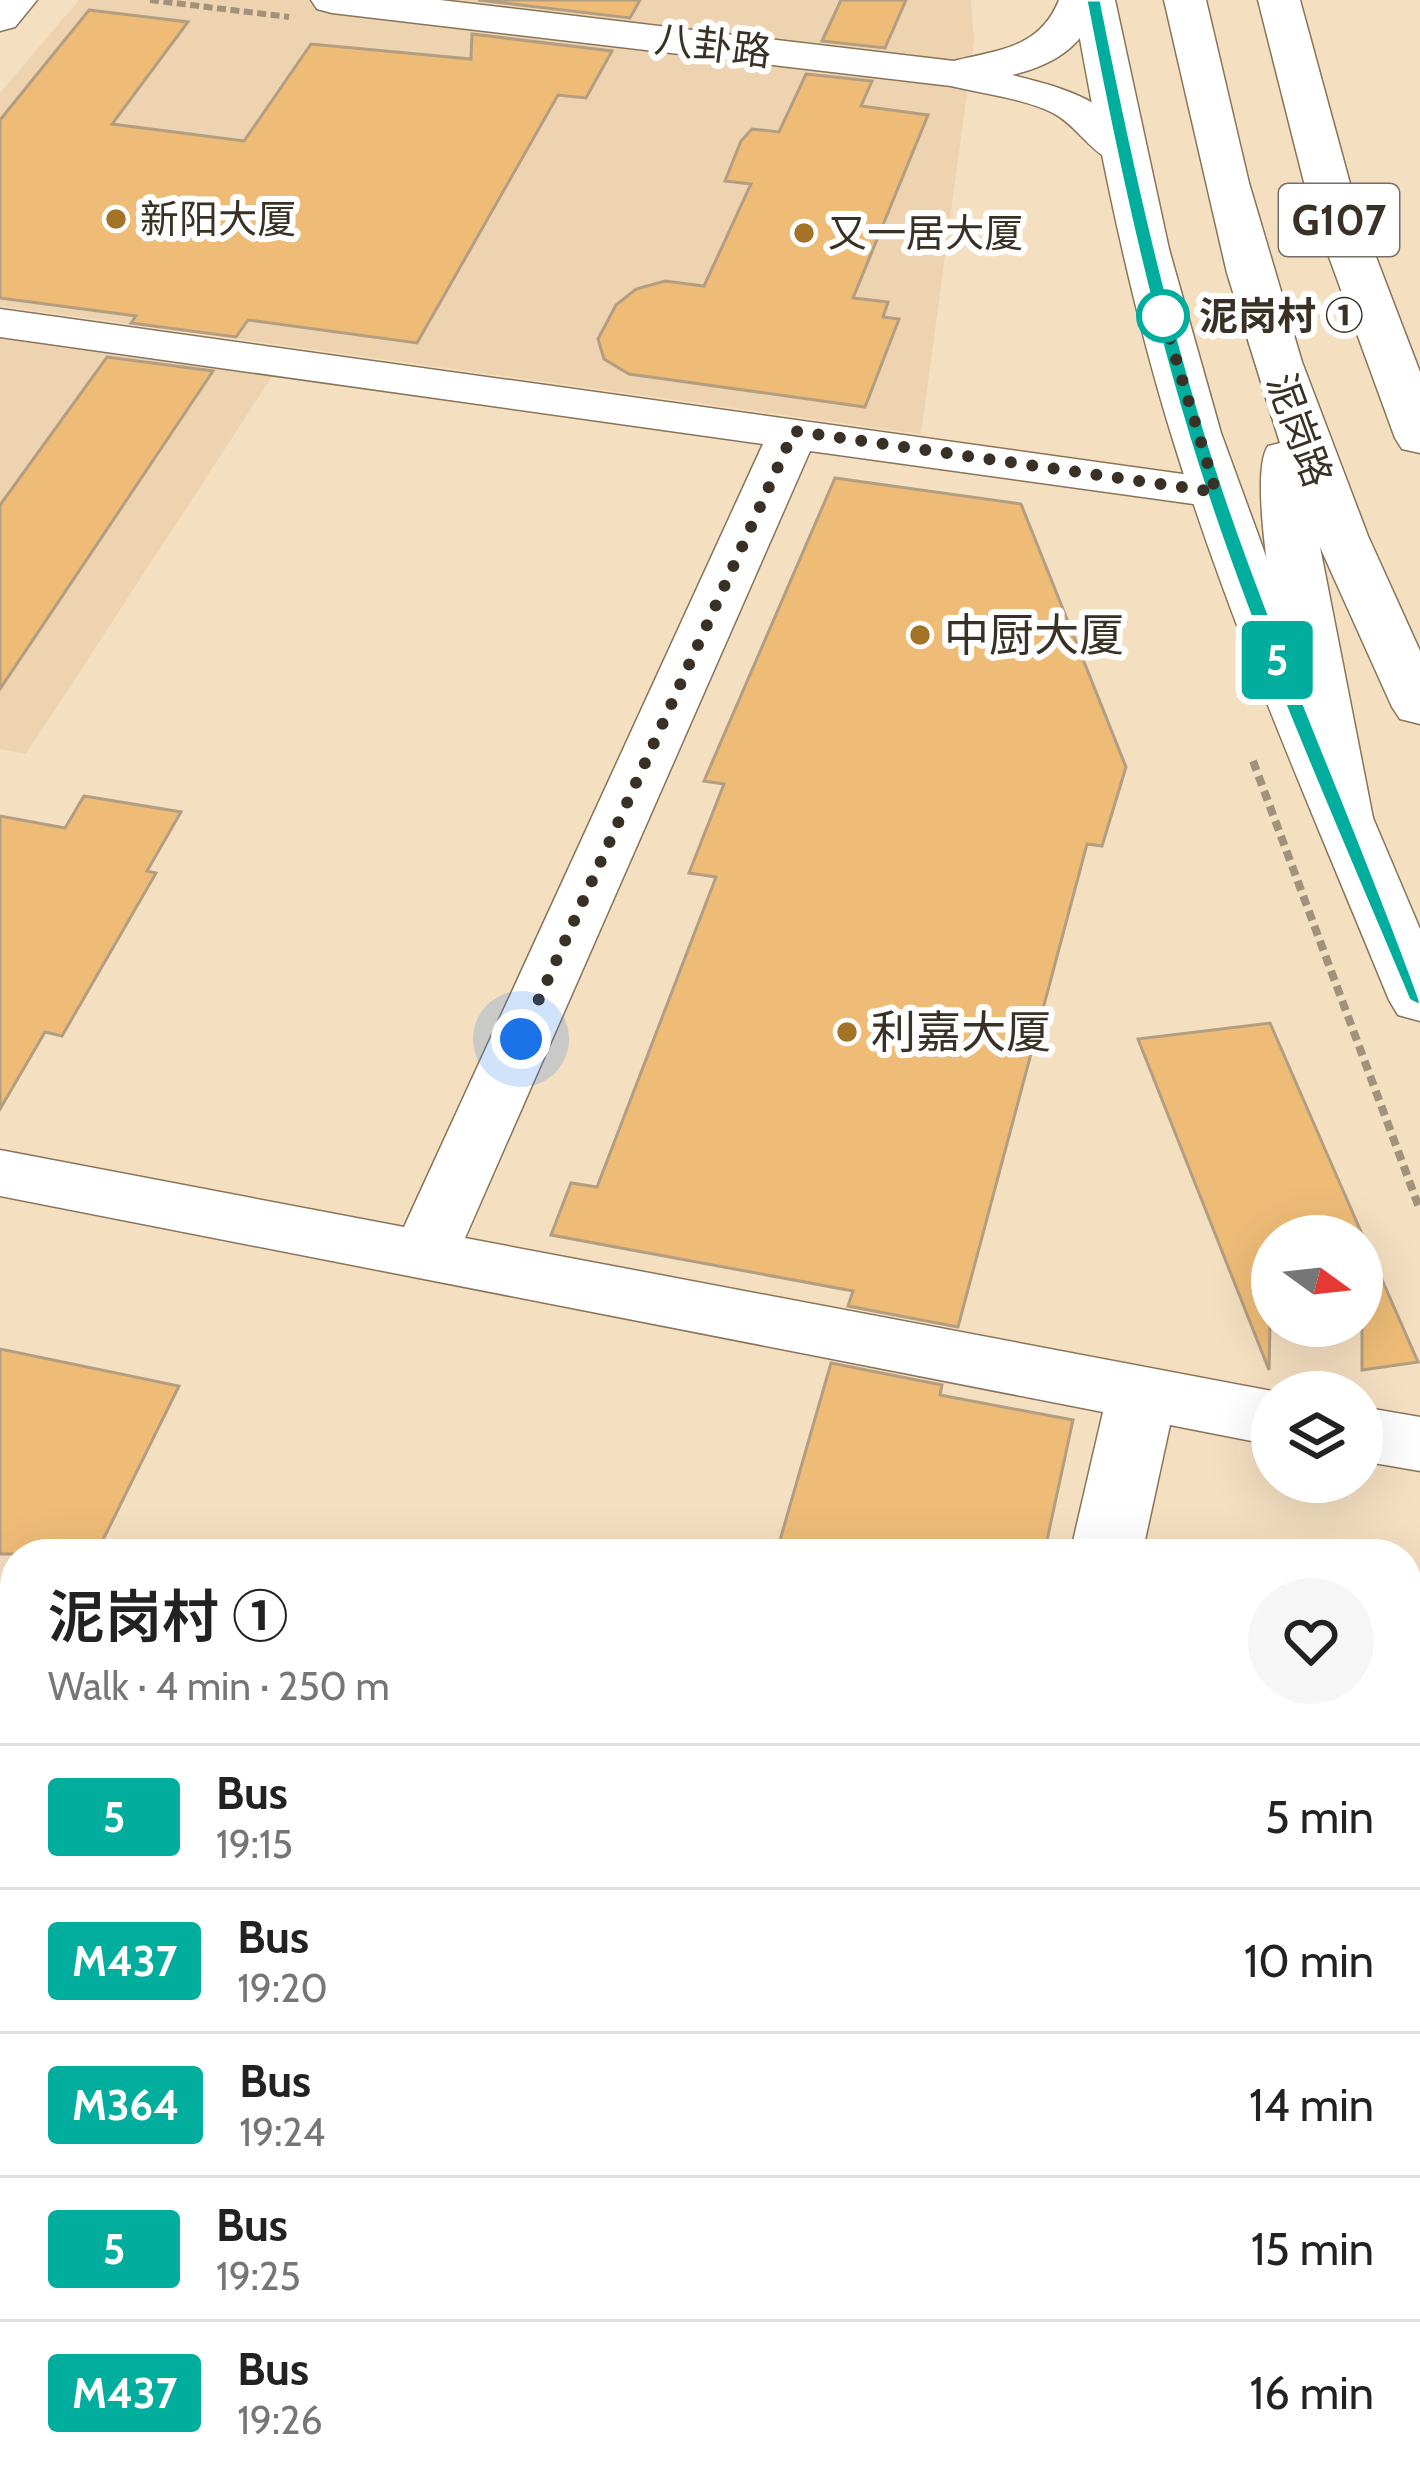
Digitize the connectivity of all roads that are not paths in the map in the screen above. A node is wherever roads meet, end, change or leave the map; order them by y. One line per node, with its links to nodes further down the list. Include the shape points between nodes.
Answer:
1 (16, 0): 8 (main road)
2 (332, 0): 7 (main road, 八卦路)
3 (1080, 0): 9 (main road, 八卦路, via 1059,44)
4 (1094, 0): 10 (main road)
5 (1185, 0): 12 (main road, 泥岗路 / G107, via 1234,229)
6 (1279, 0): 14 (main road, G107, via 1332,202)
7 (427, 6): 9 (main road, 八卦路)
8 (0, 19)
9 (951, 74): 10 (main road, 八卦路, via 1063,101)
10 (1122, 152): 15 (main road)
11 (0, 323): 13 (main road)
12 (1284, 393): 16 (main road, 泥岗路 / G107, via 1342,544); 17 (main road, via 1288,508)
13 (794, 431): 15 (main road); 20 (main road)
14 (1419, 436)
15 (1216, 492): 17 (main road)
16 (1420, 707)
17 (1344, 818): 18 (main road)
18 (1420, 1000)
19 (0, 1173): 20 (main road)
20 (424, 1256): 21 (main road)
21 (1142, 1394): 22 (main road); 25 (main road)
22 (1251, 1414)
23 (1383, 1438): 24 (main road)
24 (1420, 1444)
25 (1109, 1539)

